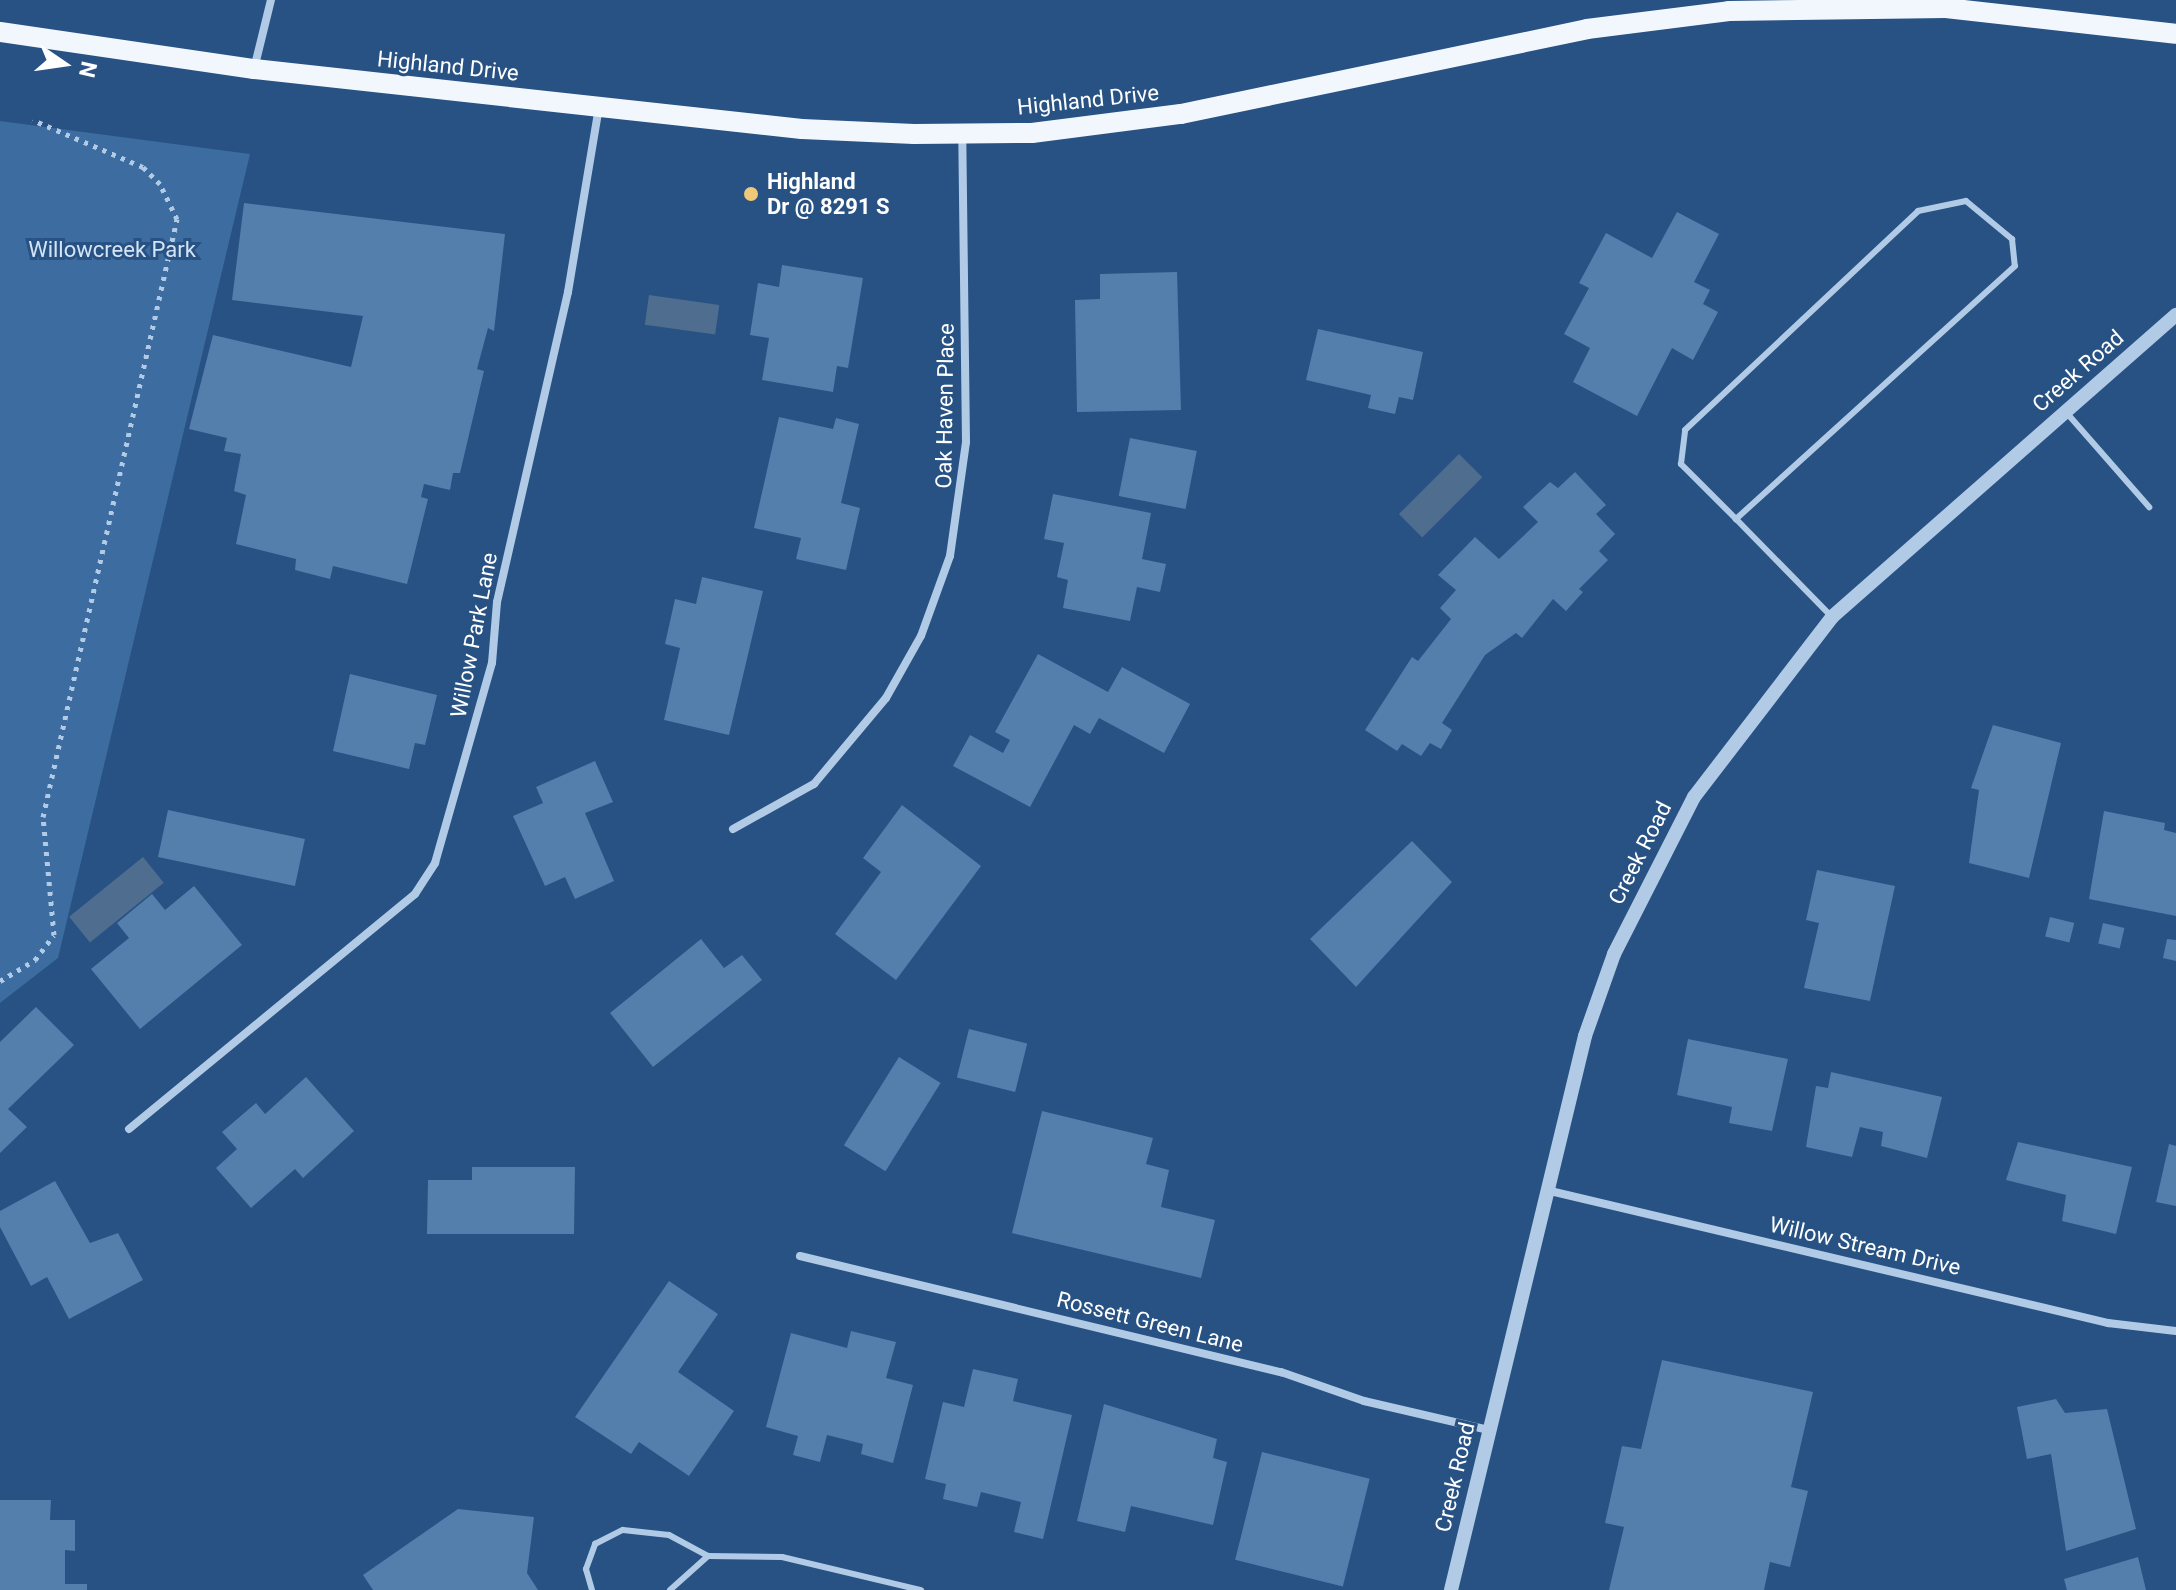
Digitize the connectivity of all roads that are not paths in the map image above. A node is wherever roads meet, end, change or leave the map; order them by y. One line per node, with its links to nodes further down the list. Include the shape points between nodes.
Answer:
1 (271, 0): 5 (street)
2 (2006, 6): 4 (main road, Highland Drive); 7 (main road, Highland Drive, via 1812,6 1658,18 1181,114 1032,133)
3 (0, 32): 5 (main road, Highland Drive)
4 (2176, 34)
5 (254, 69): 6 (main road, Highland Drive)
6 (599, 107): 7 (main road, Highland Drive, via 802,129); 14 (street, Willow Park Lane, via 568,292 497,602 492,663 435,863 415,894)
7 (962, 134): 13 (street, Oak Haven Place, via 966,442 950,556 921,636 886,698 814,784)
8 (2176, 315): 9 (street, Creek Road)
9 (2065, 411): 10 (lane); 12 (street, Creek Road)
10 (2149, 507)
11 (1736, 519): 11 (lane, via 2015,266 2012,239 1966,201 1918,211 1685,430 1681,464); 12 (lane)
12 (1832, 617): 15 (street, Creek Road, via 1740,728 1651,874 1585,1036)
13 (733, 829)
14 (129, 1129)
15 (1546, 1190): 17 (street, Willow Stream Drive, via 2108,1323); 18 (street, Creek Road)
16 (800, 1256): 18 (street, Rossett Green Lane, via 1281,1372 1364,1401)
17 (2176, 1331)
18 (1489, 1430): 23 (street, Creek Road)
19 (708, 1556): 20 (lane, via 669,1535 608,1534 595,1544 586,1569); 21 (lane); 22 (lane, via 782,1557)
20 (592, 1590)
21 (670, 1590)
22 (921, 1590)
23 (1451, 1590)

